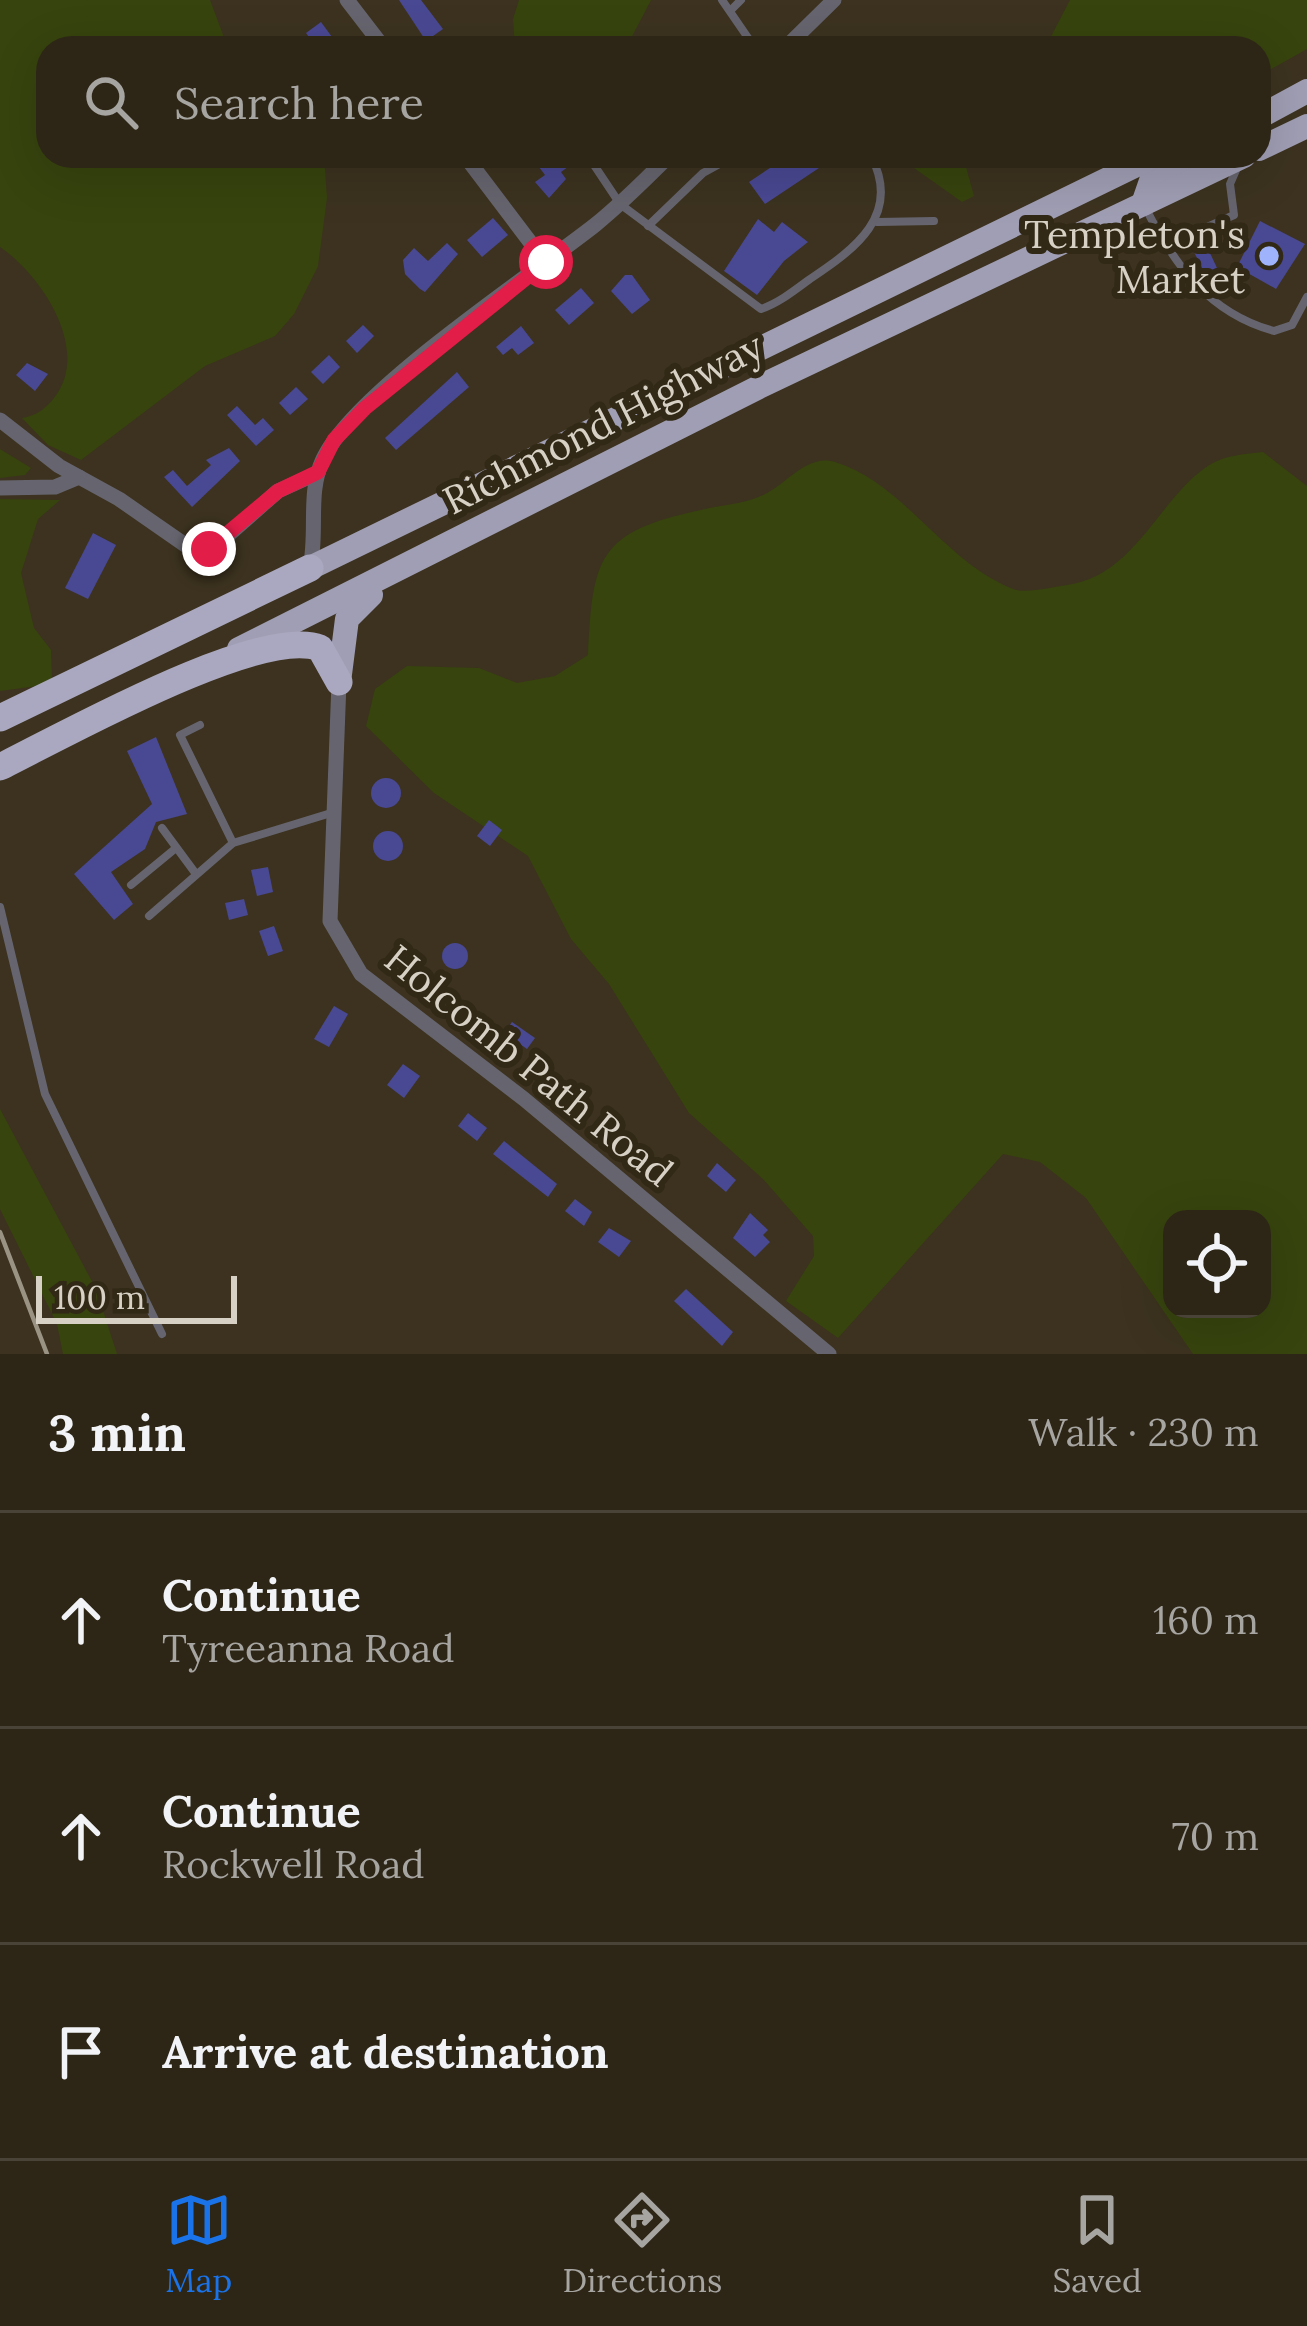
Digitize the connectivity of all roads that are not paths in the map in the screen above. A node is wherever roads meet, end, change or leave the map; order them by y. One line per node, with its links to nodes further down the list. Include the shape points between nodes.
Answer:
1 (347, 0): 6 (street)
2 (722, 0): 5 (lane)
3 (741, 0): 5 (lane)
4 (834, 0): 8 (street)
5 (732, 9): 7 (lane)
6 (374, 36)
7 (748, 36)
8 (797, 36)
9 (1307, 81): 11 (highway)
10 (1307, 91): 12 (highway)
11 (1271, 99)
12 (1271, 110)
13 (1307, 127): 14 (highway)
14 (1271, 144)
15 (474, 168): 30 (street)
16 (596, 168): 24 (lane)
17 (657, 168): 24 (street)
18 (713, 168): 28 (lane)
19 (875, 168): 27 (lane)
20 (1130, 168): 37 (highway, Richmond Highway)
21 (1169, 168): 25 (highway, via 1153,178)
22 (1220, 168): 25 (highway, Richmond Highway)
23 (1238, 168): 29 (lane, via 1231,179 1234,215)
24 (620, 204): 28 (lane); 30 (street)
25 (1143, 204): 29 (lane); 32 (highway, Richmond Highway)
26 (934, 221): 27 (lane)
27 (877, 222): 28 (lane, via 843,257 761,309)
28 (648, 226)
29 (1165, 246): 31 (lane, via 1204,297 1264,329 1288,328)
30 (546, 262): 34 (street, via 365,408 334,440)
31 (1307, 297)
32 (838, 350): 38 (highway, Richmond Highway); 39 (highway, via 362,599 347,619)
33 (0, 420): 35 (street)
34 (318, 472): 35 (street, via 278,491 200,550 180,545); 37 (street)
35 (79, 477): 36 (street, via 55,487)
36 (0, 488)
37 (310, 568): 40 (highway, Richmond Highway)
38 (185, 676): 39 (highway, via 291,642 320,648); 42 (highway, Richmond Highway)
39 (339, 682): 43 (street, Holcomb Path Road)
40 (0, 718)
41 (200, 725): 45 (lane, via 180,735)
42 (0, 766)
43 (332, 813): 45 (lane); 52 (street, Holcomb Path Road, via 331,921 361,974)
44 (162, 828): 46 (lane)
45 (232, 843): 47 (lane)
46 (176, 848): 47 (lane); 48 (lane)
47 (196, 874): 50 (lane)
48 (131, 885)
49 (0, 907): 51 (lane, via 41,1081)
50 (149, 916)
51 (162, 1334)
52 (829, 1354)

